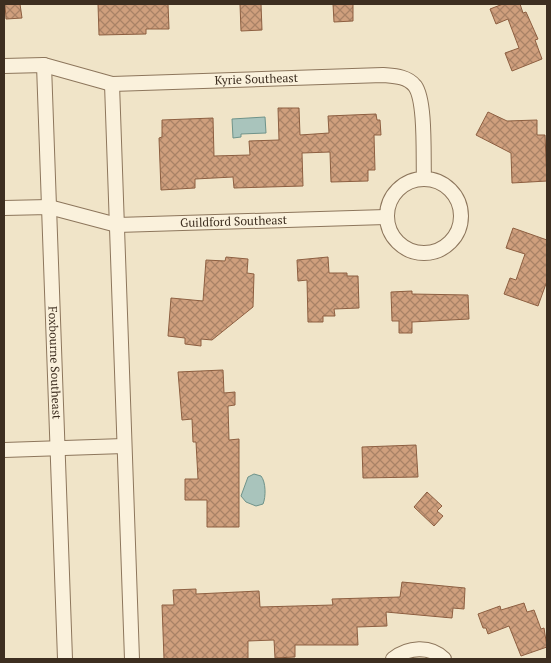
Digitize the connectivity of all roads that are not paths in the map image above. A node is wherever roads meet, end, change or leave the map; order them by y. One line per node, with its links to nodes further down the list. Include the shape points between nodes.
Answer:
1 (44, 65): 2 (street, Kyrie Southeast); 3 (street, Kyrie Southeast); 5 (street, Foxbourne Southeast)
2 (4, 66)
3 (112, 84): 4 (street, Kyrie Southeast, via 383,75 404,77 415,86 421,106); 8 (street)
4 (424, 179): 7 (street, via 409,182 397,190 389,202); 7 (street, via 440,182 453,192 460,206 461,222 456,237 444,248 429,254 413,253 399,245 389,232)
5 (49, 207): 6 (street, Guildford Southeast); 8 (street, Guildford Southeast); 10 (street, Foxbourne Southeast)
6 (4, 208)
7 (386, 217): 8 (street, Guildford Southeast)
8 (117, 225): 9 (street)
9 (124, 446): 10 (street); 13 (street)
10 (58, 448): 11 (street); 12 (street, Foxbourne Southeast)
11 (4, 450)
12 (65, 659)
13 (132, 659)
14 (393, 659): 15 (street, via 406,650 423,648)
15 (444, 659)

